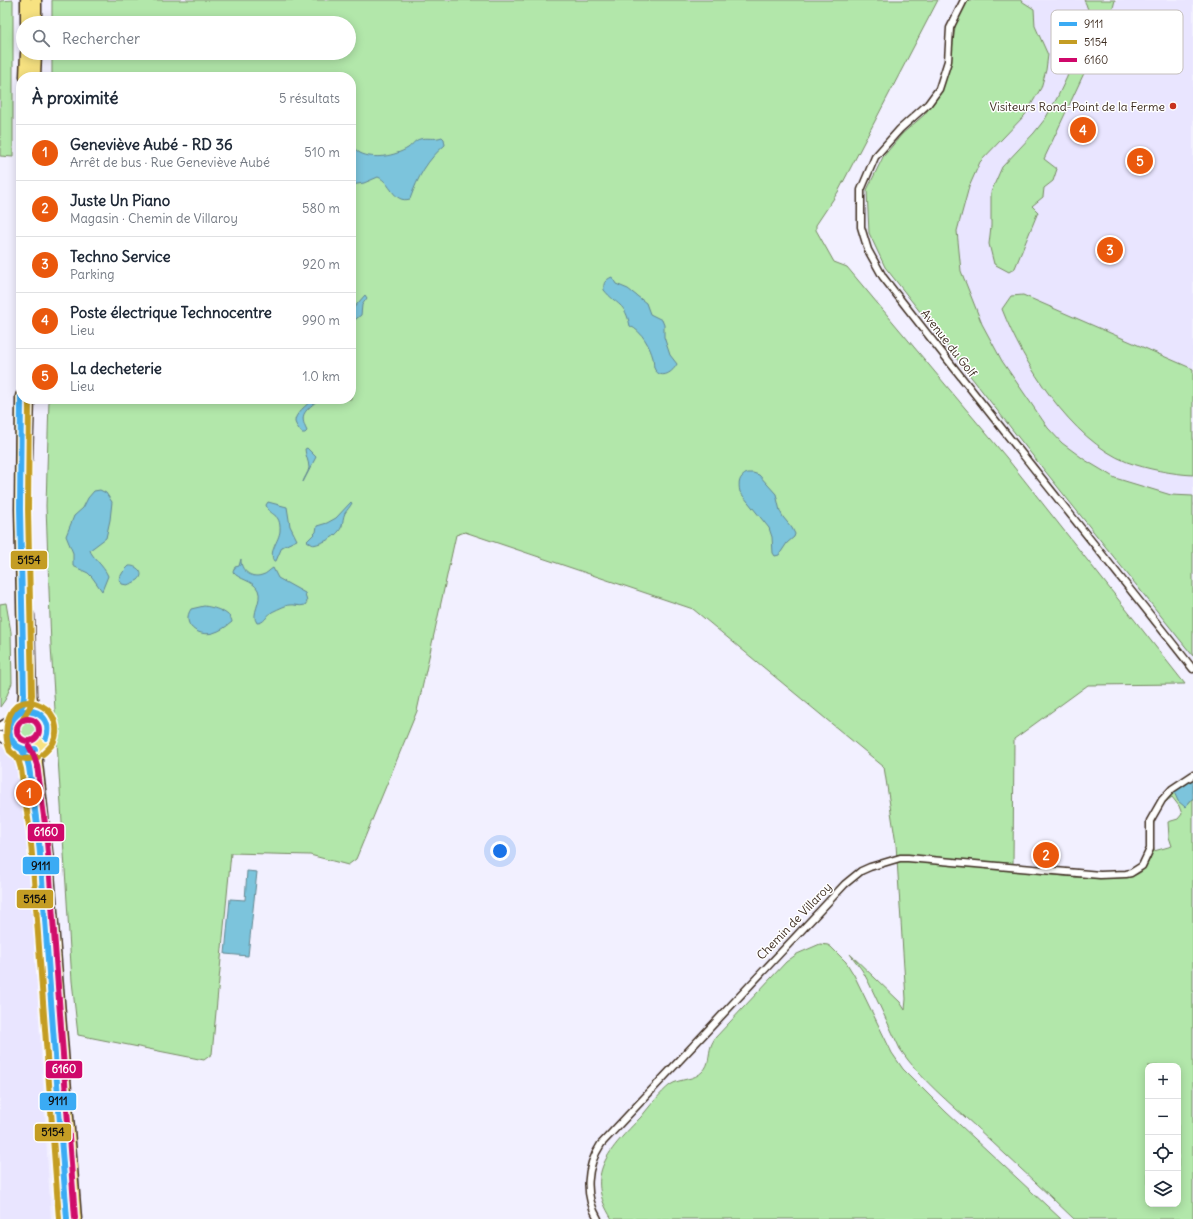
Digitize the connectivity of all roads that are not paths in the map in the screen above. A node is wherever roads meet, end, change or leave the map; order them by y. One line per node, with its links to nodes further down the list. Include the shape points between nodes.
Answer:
1 (26, 0): 4 (main road)
2 (36, 0): 5 (main road)
3 (964, 0): 12 (street, Avenue du Golf, via 950,28 948,61 939,89 928,104 900,129 875,157 861,190 861,228 868,250 887,283)
4 (26, 16)
5 (36, 16)
6 (26, 60): 8 (main road)
7 (36, 60): 9 (main road)
8 (25, 72)
9 (35, 72)
10 (21, 404): 14 (main road, via 20,509 24,695 23,704)
11 (29, 404): 13 (main road, via 26,510 31,688 34,705)
12 (1193, 669)
13 (40, 714): 14 (main road, via 28,710); 18 (main road, via 45,719 48,732 47,739)
14 (13, 717): 15 (street); 17 (main road, via 8,732)
15 (0, 727)
16 (0, 736): 17 (street)
17 (12, 743): 19 (main road)
18 (37, 749): 19 (main road); 22 (main road)
19 (22, 750): 21 (main road, via 29,767 38,832)
20 (1193, 775): 23 (street, Chemin de Villaroy, via 1172,789 1162,800 1150,821 1150,849 1145,862 1131,872 1100,875 900,858 861,871 845,884 608,1135 595,1153 589,1173 590,1200)
21 (67, 1219)
22 (76, 1219)
23 (598, 1219)

